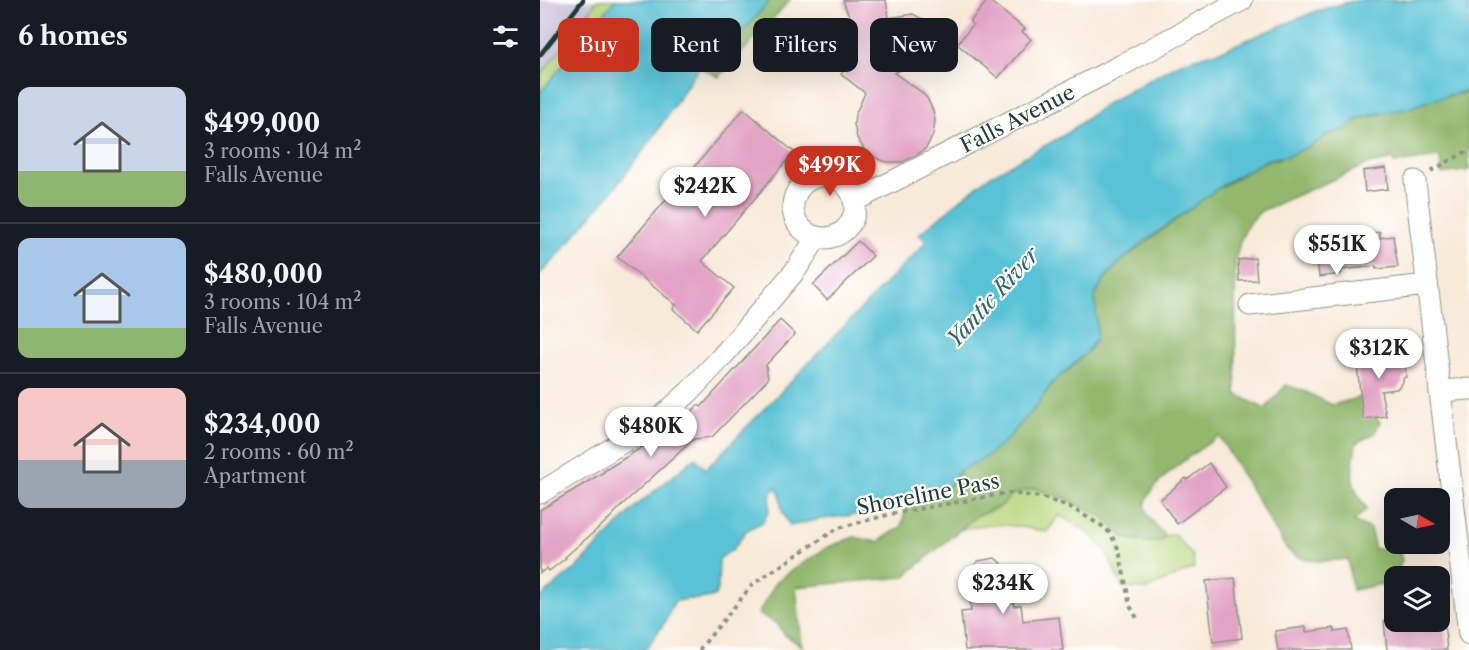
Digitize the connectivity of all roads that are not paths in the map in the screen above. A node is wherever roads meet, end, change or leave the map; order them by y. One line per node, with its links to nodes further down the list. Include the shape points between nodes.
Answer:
1 (1242, 0): 3 (street, Falls Avenue)
2 (1415, 181): 5 (street)
3 (854, 201): 4 (street, via 855,210 848,226 834,236); 4 (street, via 846,185 831,176 804,182 794,199 795,219 808,234)
4 (817, 237): 9 (street, via 795,272 681,400 657,421)
5 (1427, 285): 6 (street); 8 (street)
6 (1250, 305)
7 (1469, 389): 8 (street)
8 (1440, 391): 10 (street)
9 (540, 492)
10 (1469, 634)

